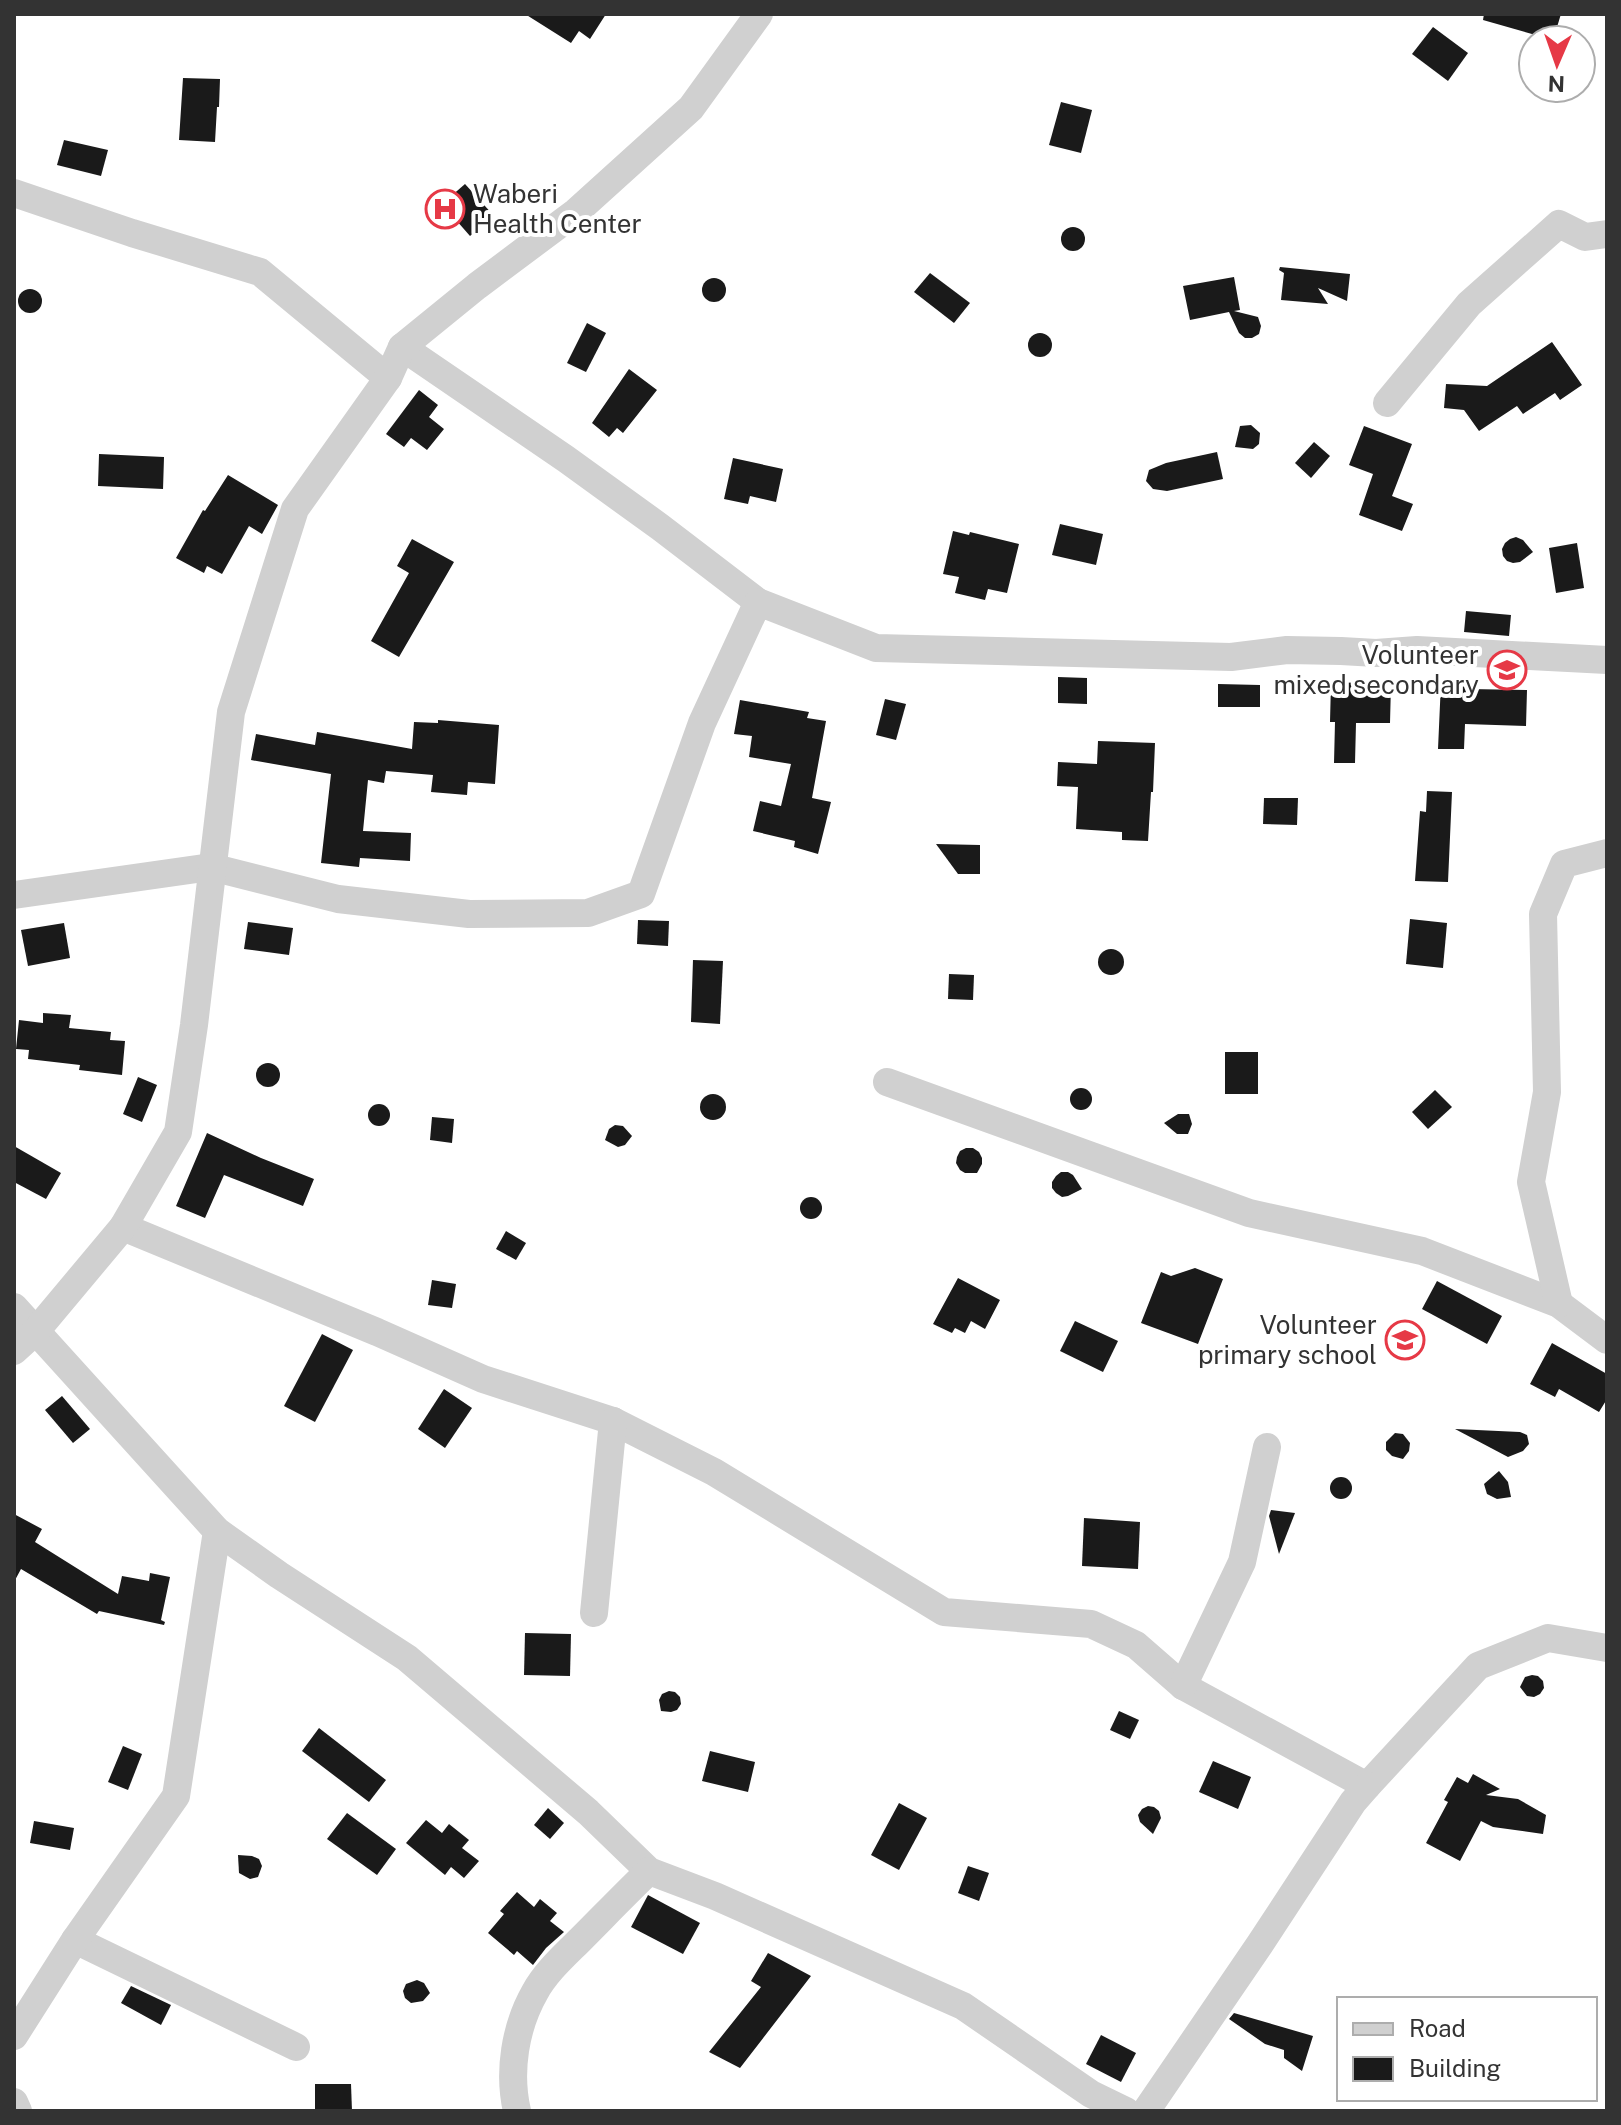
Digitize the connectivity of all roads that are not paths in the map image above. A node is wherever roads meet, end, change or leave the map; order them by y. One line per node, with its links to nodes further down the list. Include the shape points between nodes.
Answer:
1 (759, 14): 4 (street, via 691,108 576,212)
2 (14, 193): 5 (street, via 260,272)
3 (1607, 234): 6 (street, via 1585,237 1559,224 1469,304)
4 (402, 347): 5 (street); 7 (street, via 566,459)
5 (388, 378): 10 (street, via 295,509 231,712)
6 (1387, 403)
7 (758, 602): 8 (street, via 876,648 1231,657 1287,650 1417,650); 10 (street, via 702,723 641,894 588,913 469,914 338,899)
8 (1607, 660)
9 (1607, 853): 14 (street, via 1564,864 1543,914 1547,1092 1531,1182)
10 (211, 867): 11 (street); 13 (street, via 178,1132)
11 (14, 895)
12 (887, 1082): 14 (street, via 1249,1213 1422,1251)
13 (123, 1227): 16 (street); 19 (street, via 483,1379)
14 (1559, 1304): 17 (street)
15 (14, 1307): 16 (street)
16 (36, 1331): 18 (street); 21 (street)
17 (1607, 1340)
18 (14, 1351)
19 (613, 1421): 22 (street); 24 (street, via 714,1472 944,1612 1091,1624 1136,1645)
20 (1267, 1447): 24 (street, via 1242,1562)
21 (217, 1531): 26 (street, via 407,1658); 27 (street, via 176,1796)
22 (594, 1613)
23 (1607, 1648): 25 (street, via 1548,1638 1478,1666)
24 (1183, 1686): 25 (street)
25 (1367, 1786): 34 (street)
26 (649, 1871): 32 (street, via 549,1972 535,1993 522,2019 514,2057); 33 (street, via 963,2006 1091,2094)
27 (75, 1940): 28 (street); 29 (street)
28 (14, 2036)
29 (296, 2047)
30 (14, 2102): 31 (street)
31 (18, 2111)
32 (517, 2111)
33 (1126, 2111)
34 (1146, 2111)

